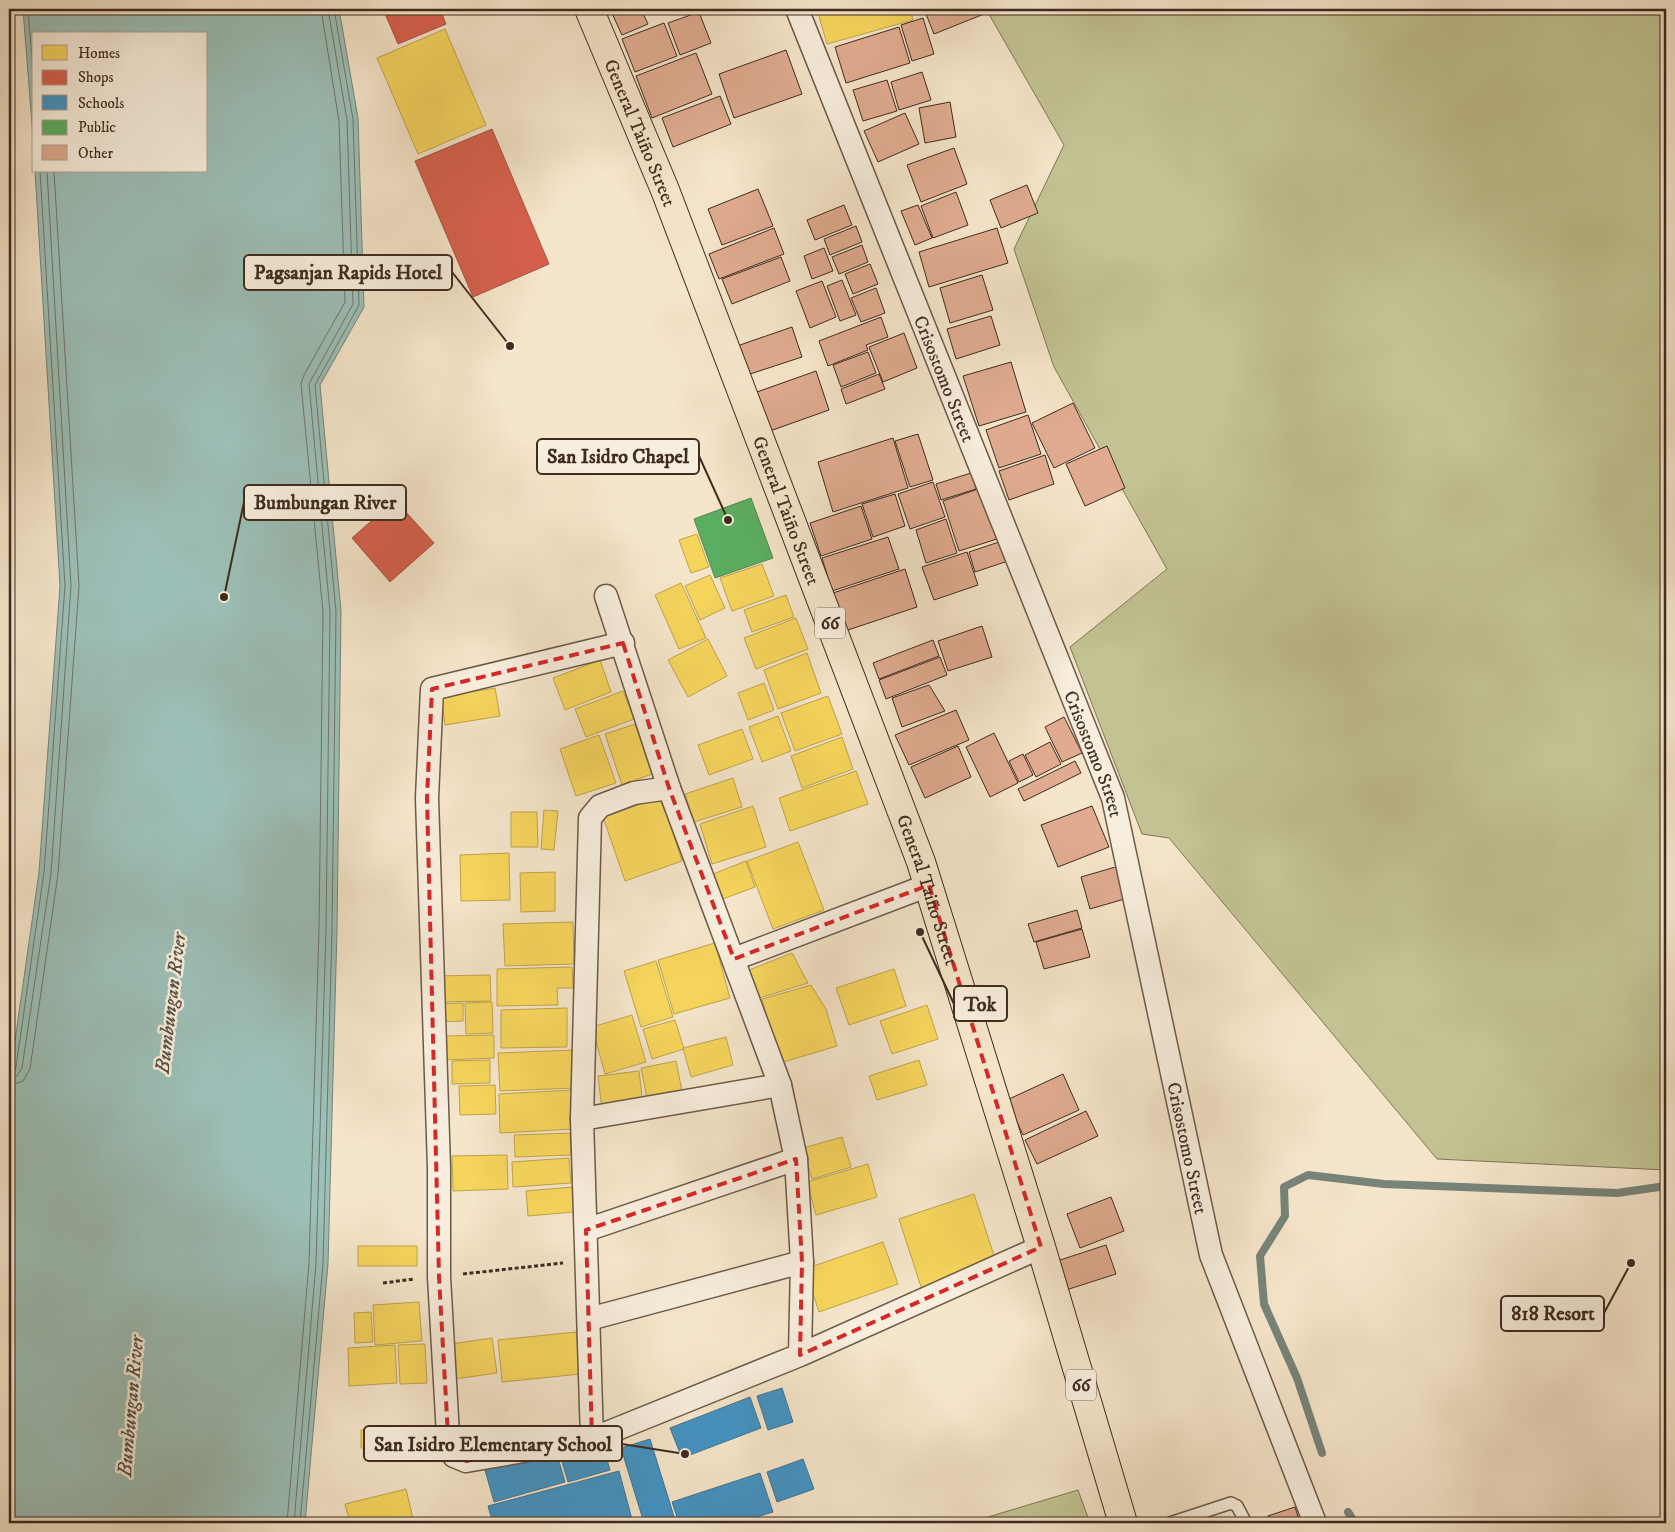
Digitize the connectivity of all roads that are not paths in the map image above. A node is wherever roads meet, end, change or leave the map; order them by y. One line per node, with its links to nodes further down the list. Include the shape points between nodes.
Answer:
1 (589, 9): 6 (main road, General Taiño Street / 66, via 665,190)
2 (797, 9): 20 (street, Crisostomo Street, via 1114,798 1211,1255)
3 (606, 596): 4 (street)
4 (622, 643): 5 (street); 16 (street, via 432,689 427,798 439,1168 439,1277 448,1435 454,1456 466,1461)
5 (668, 788): 7 (street); 9 (street, via 634,793 600,806 590,818)
6 (929, 886): 7 (street); 12 (main road, General Taiño Street / 66)
7 (734, 959): 8 (street)
8 (780, 1085): 9 (street); 10 (street)
9 (582, 1119): 11 (street)
10 (796, 1159): 11 (street); 13 (street)
11 (586, 1230): 14 (street)
12 (1041, 1247): 15 (street); 17 (main road, 66)
13 (802, 1262): 14 (street); 15 (street)
14 (589, 1319): 16 (street)
15 (800, 1355): 16 (street)
16 (592, 1439)
17 (1123, 1523)
18 (1170, 1523): 19 (lane, via 1231,1503 1238,1506)
19 (1246, 1523)
20 (1316, 1523)

